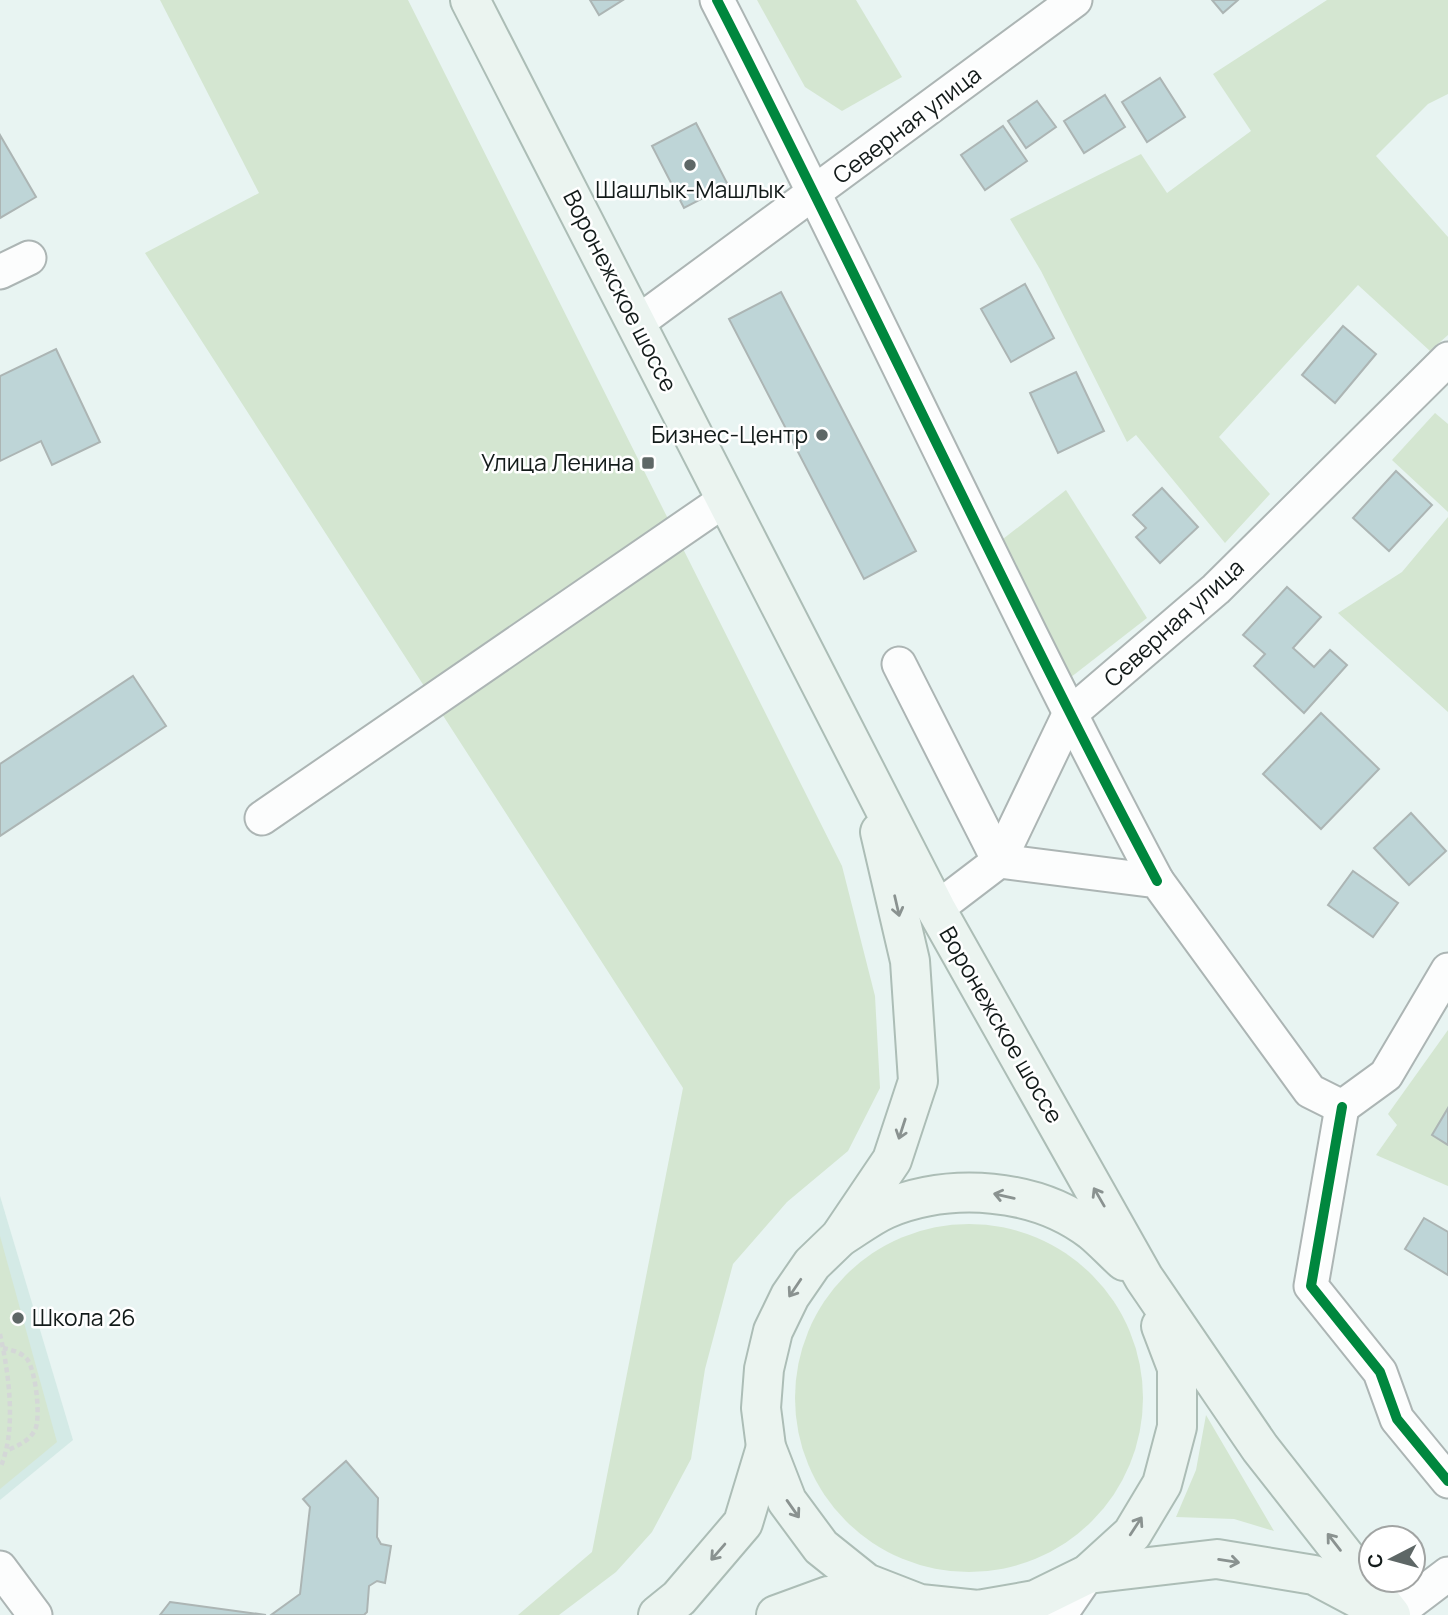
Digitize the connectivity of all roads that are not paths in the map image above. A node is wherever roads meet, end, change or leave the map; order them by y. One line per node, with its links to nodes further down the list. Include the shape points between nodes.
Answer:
1 (470, 0): 5 (main road, Воронежское шоссе)
2 (717, 0): 4 (street)
3 (1075, 0): 4 (street, Северная улица)
4 (816, 192): 5 (street, Северная улица); 9 (street)
5 (637, 323): 7 (main road, Воронежское шоссе)
6 (1448, 359): 9 (street, Северная улица, via 1216,589)
7 (726, 499): 10 (main road, Воронежское шоссе); 11 (street)
8 (900, 664): 12 (street)
9 (1069, 715): 12 (street, Северная улица); 13 (street)
10 (864, 768): 14 (main road, Воронежское шоссе); 17 (main road, Воронежское шоссе, one-way to 17, via 910,961 918,1080 892,1160)
11 (262, 818)
12 (999, 861): 13 (street); 14 (street, Северная улица)
13 (1157, 881): 16 (street, via 1310,1091)
14 (936, 909): 18 (main road, Воронежское шоссе, one-way to 14)
15 (1448, 970): 16 (street, via 1386,1075)
16 (1342, 1108): 20 (street, via 1311,1286 1380,1372 1397,1419)
17 (840, 1237): 18 (main road, Воронежское шоссе, one-way to 17, via 1091,1230 1044,1205 991,1193 938,1194 886,1209); 19 (main road, Воронежское шоссе, one-way to 19, via 812,1264 773,1331 762,1395)
18 (1144, 1278): 22 (main road, Воронежское шоссе, one-way to 18, via 1132,1534 1162,1484 1177,1427 1177,1368); 29 (main road, Воронежское шоссе, one-way to 18, via 1260,1448)
19 (766, 1447): 24 (main road, Воронежское шоссе, one-way to 24, via 787,1501 821,1547 866,1583); 26 (main road, one-way to 26, via 743,1523 679,1598)
20 (1448, 1480)
21 (0, 1569): 25 (street)
22 (1088, 1574): 24 (main road, Воронежское шоссе, via 1035,1600 978,1610); 28 (street); 29 (main road, Воронежское шоссе, one-way to 29, via 1217,1559 1314,1574)
23 (1448, 1574): 29 (street)
24 (928, 1610): 27 (main road, via 828,1596)
25 (26, 1612)
26 (658, 1615)
27 (776, 1615)
28 (1060, 1615)
29 (1392, 1615)

